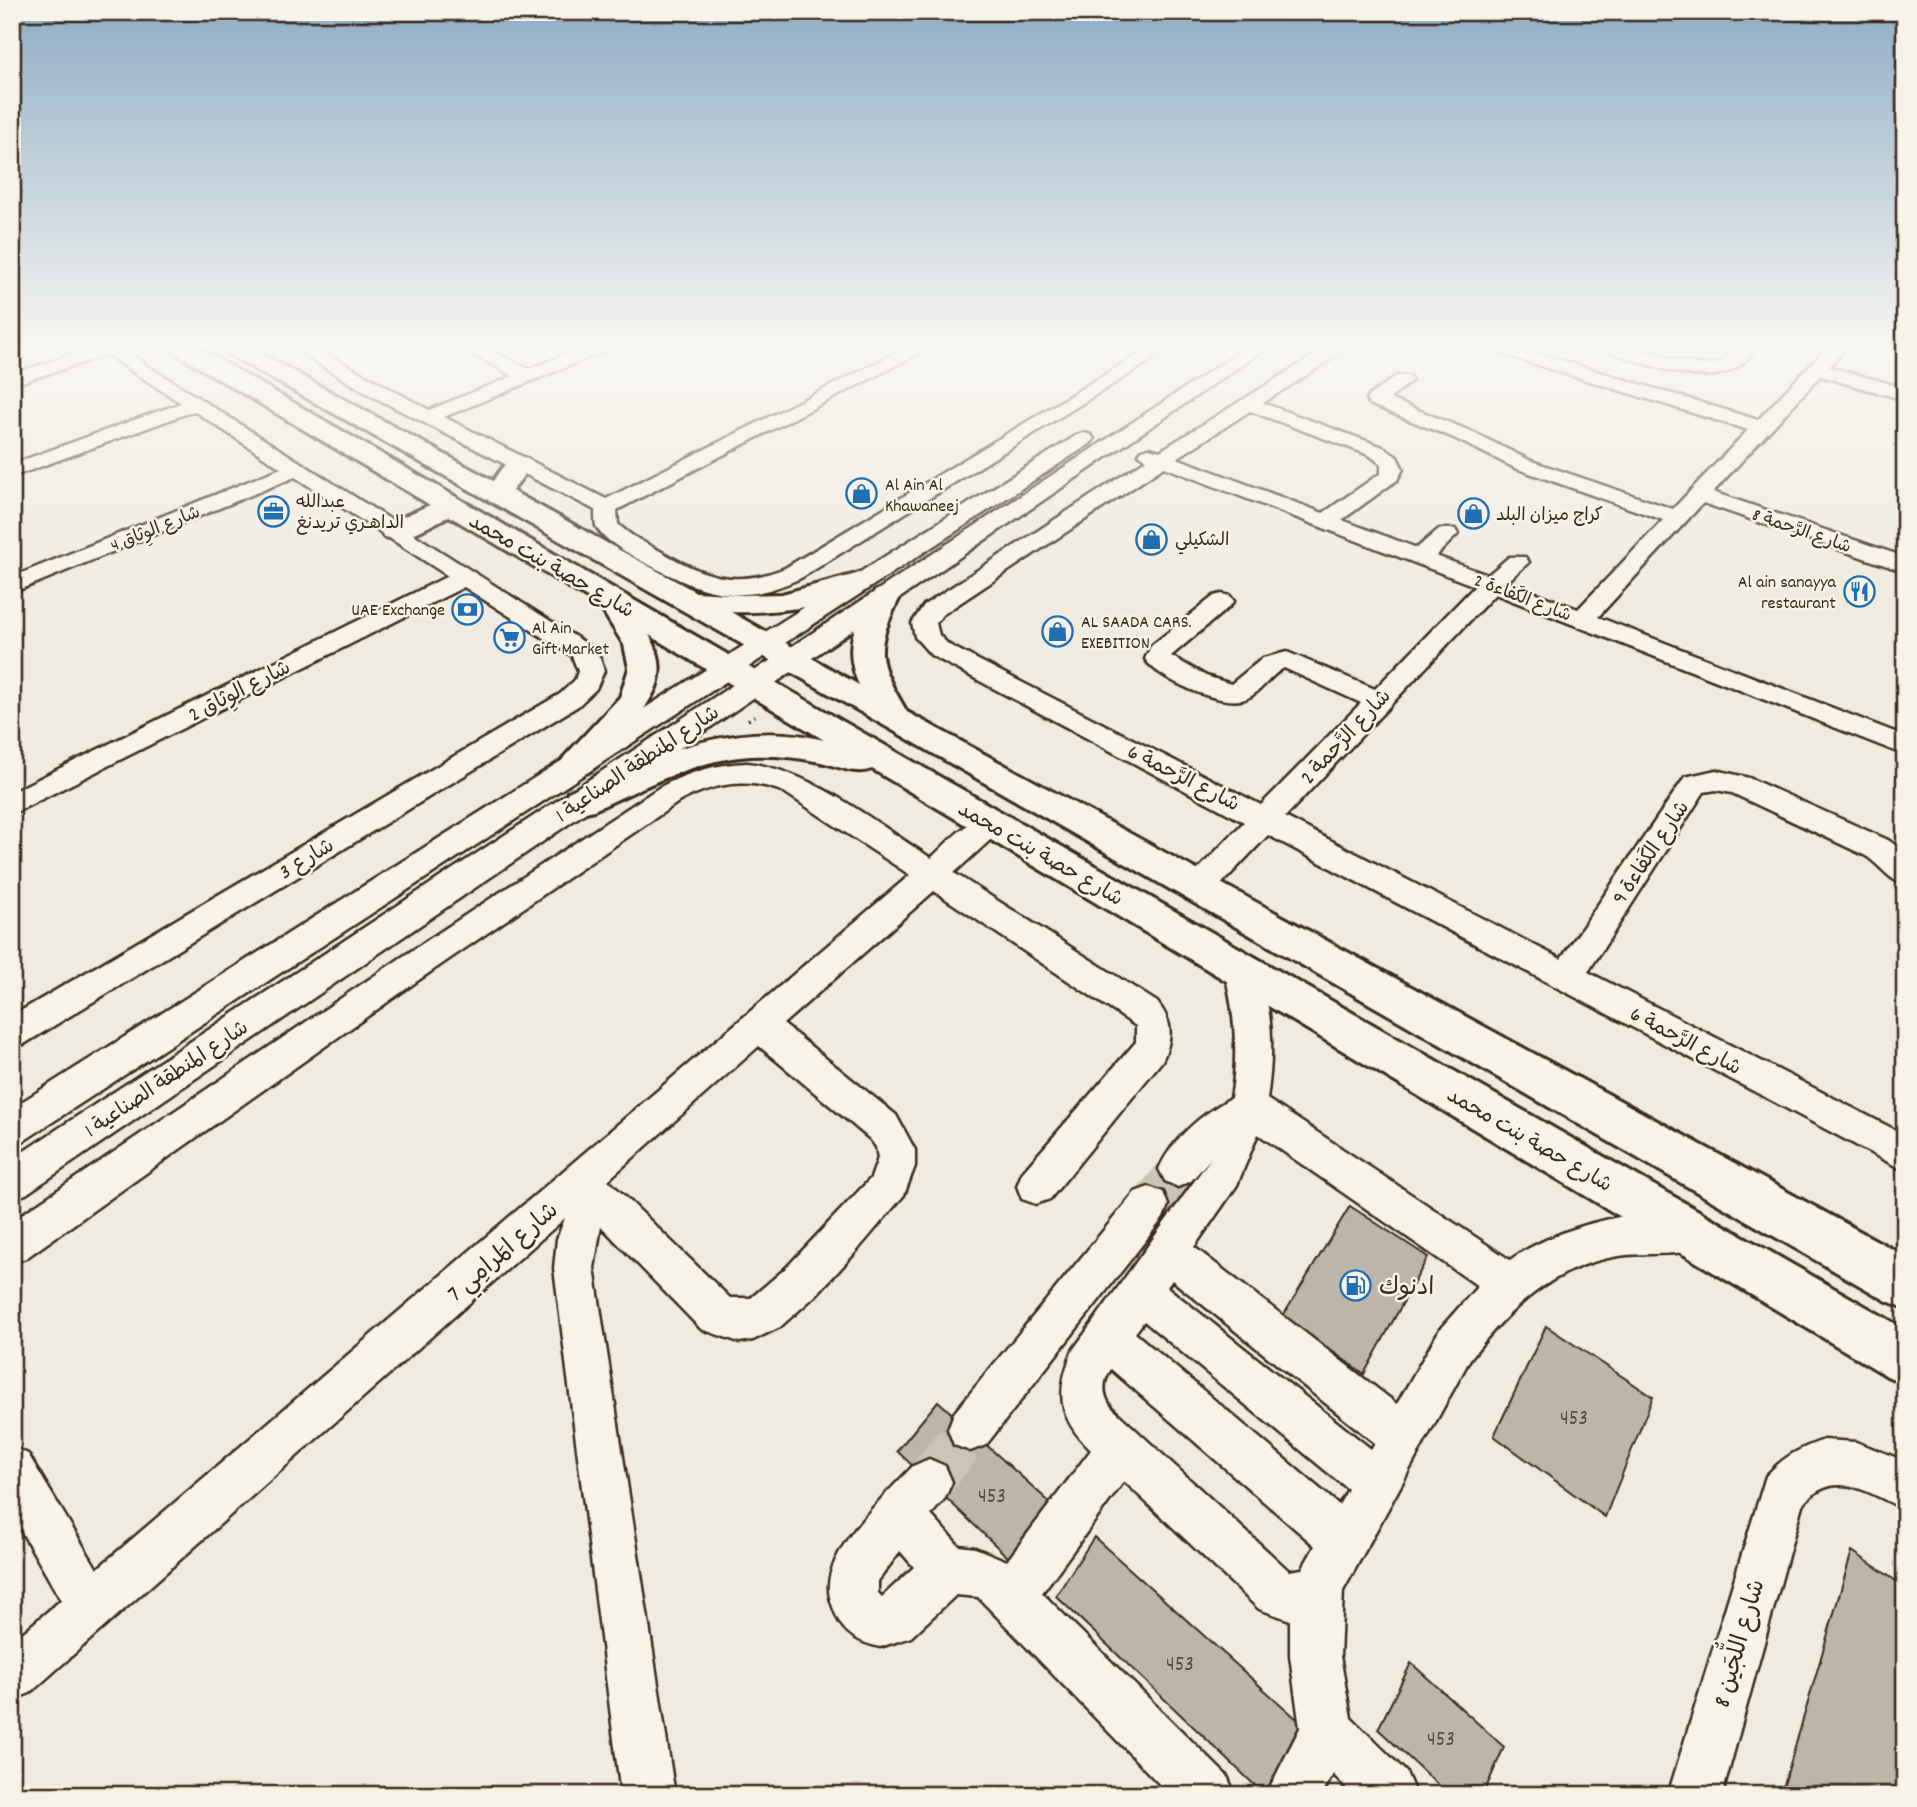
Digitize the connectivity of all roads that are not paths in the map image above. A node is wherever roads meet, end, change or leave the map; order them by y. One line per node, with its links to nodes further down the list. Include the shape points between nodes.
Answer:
1 (126, 429): 21 (street)
2 (236, 429): 20 (street)
3 (320, 429): 24 (main road, شارع حصة بنت محمد)
4 (381, 429): 22 (main road, شارع حصة بنت محمد)
5 (455, 429): 19 (street)
6 (759, 429): 25 (street)
7 (1029, 429): 25 (street, via 793,573 755,587 732,589 704,583 617,536 607,526)
8 (1055, 429): 17 (street)
9 (1083, 429): 16 (street)
10 (1118, 429): 16 (street, شارع المنطقة الصناعية 1)
11 (1158, 429): 18 (street, شارع المنطقة الصناعية 1)
12 (1189, 429): 18 (street, شارع الرَّحمة 6)
13 (1317, 429): 27 (street, via 1376,451 1393,469 1390,476)
14 (1449, 429): 26 (street, via 1522,464)
15 (1762, 429): 23 (street)
16 (1103, 439): 17 (street, شارع المنطقة الصناعية 1); 18 (street, شارع المنطقة الصناعية 1); 36 (street, شارع المنطقة الصناعية 1)
17 (1072, 447): 36 (street, شارع المنطقة الصناعية 1)
18 (1144, 448): 27 (street, شارع الكَفاءة 2); 50 (street, شارع الرَّحمة 6, via 933,610 924,630 940,650)
19 (519, 464): 22 (main road); 25 (street)
20 (298, 469): 28 (street); 35 (street, شارع الوِثاق 4)
21 (12, 471)
22 (496, 494): 37 (main road, شارع حصة بنت محمد)
23 (1700, 495): 26 (street); 32 (street, شارع الرَّحمة 8)
24 (450, 506): 28 (main road); 38 (main road, شارع حصة بنت محمد)
25 (606, 507)
26 (1678, 518): 40 (street)
27 (1326, 521): 30 (street, شارع الكَفاءة 2)
28 (394, 531): 33 (street)
29 (1447, 534): 30 (street)
30 (1420, 558): 34 (street, شارع الكَفاءة 2)
31 (1517, 562): 34 (street, شارع الرَّحمة 2)
32 (1905, 565)
33 (465, 577): 49 (street, شارع الوِثاق 2); 60 (street, شارع 3, via 581,651 590,661 587,685)
34 (1490, 585): 40 (street, شارع الكَفاءة 2); 43 (street, شارع الرَّحمة 2)
35 (12, 586)
36 (873, 590): 37 (main road, via 772,605); 41 (street, شارع المنطقة الصناعية 1); 44 (main road, via 864,654)
37 (682, 596): 41 (main road, شارع حصة بنت محمد)
38 (608, 598): 42 (main road, شارع حصة بنت محمد); 46 (main road, via 642,651 644,674 635,699)
39 (1222, 601): 43 (street, via 1160,650 1158,659 1231,693 1241,690 1273,662 1287,660)
40 (1582, 619): 45 (street, شارع الكَفاءة 2)
41 (778, 652): 42 (street, شارع المنطقة الصناعية 1); 44 (main road, شارع حصة بنت محمد)
42 (742, 675): 46 (street, شارع المنطقة الصناعية 1); 47 (main road, شارع حصة بنت محمد); 48 (street, شارع المنطقة الصناعية 1)
43 (1378, 701): 50 (street, شارع الرَّحمة 2)
44 (895, 719): 54 (main road, شارع حصة بنت محمد)
45 (1905, 746)
46 (576, 764): 62 (street, شارع المنطقة الصناعية 1)
47 (916, 779): 48 (main road, via 808,747 753,743 679,758); 51 (main road, شارع حصة بنت محمد)
48 (581, 801): 55 (street, شارع المنطقة الصناعية 1)
49 (12, 804)
50 (1266, 819): 54 (street, شارع الرَّحمة 2); 58 (street, شارع الرَّحمة 6)
51 (990, 824): 52 (street, شارع المَرامِي 7); 57 (main road, شارع حصة بنت محمد)
52 (933, 874): 56 (street, via 783,780 746,772 719,775 670,794); 59 (street, شارع المَرامِي 7); 66 (street, via 1145,1012 1153,1024 1150,1050)
53 (1905, 874): 58 (street, شارع الكَفاءة 9, via 1877,848 1751,790 1727,781 1700,781)
54 (1199, 888): 73 (main road, شارع حصة بنت محمد)
55 (440, 895): 56 (street); 65 (street, شارع المنطقة الصناعية 1)
56 (411, 968): 70 (street)
57 (1241, 969): 61 (street, via 1256,1042); 69 (main road, شارع حصة بنت محمد)
58 (1567, 977): 63 (street, شارع الرَّحمة 6)
59 (760, 1026): 67 (street, شارع المَرامِي 7); 67 (street, via 883,1126 892,1137 898,1164 885,1191 776,1306 739,1321 716,1314)
60 (12, 1034)
61 (1249, 1107): 64 (street, via 1207,1135); 71 (street, via 1224,1172); 72 (street)
62 (12, 1128)
63 (1905, 1154)
64 (1178, 1169)
65 (12, 1181)
66 (1036, 1186)
67 (591, 1189): 87 (street, شارع المَرامِي 7); 91 (street, via 589,1209 576,1238 574,1268)
68 (1149, 1205): 77 (street)
69 (1692, 1233): 72 (street, via 1659,1232 1597,1241 1541,1262); 76 (main road, شارع حصة بنت محمد)
70 (12, 1244)
71 (1168, 1252): 74 (street); 78 (street)
72 (1508, 1283): 78 (street, via 1455,1344)
73 (1905, 1283)
74 (1140, 1291): 75 (street); 81 (street)
75 (1107, 1337): 79 (street, via 1083,1376 1083,1400 1095,1423); 83 (street)
76 (1905, 1358)
77 (970, 1429)
78 (1403, 1437): 81 (street)
79 (1121, 1447): 85 (street, via 1276,1592 1300,1597); 86 (street)
80 (12, 1470): 87 (street)
81 (1377, 1483): 83 (street)
82 (1905, 1486): 94 (street, شارع اللُّجَين 8, via 1871,1469 1826,1462 1807,1467 1782,1492)
83 (1345, 1541): 85 (street)
84 (947, 1570): 84 (street, via 894,1620 873,1621 853,1596 856,1573 915,1499); 86 (street, via 980,1572)
85 (1319, 1586): 89 (street, via 1315,1656)
86 (1012, 1595): 92 (street)
87 (92, 1606): 88 (street, شارع المَرامِي 7)
88 (12, 1675)
89 (1327, 1731): 90 (street); 93 (street)
90 (1387, 1791)
91 (648, 1795)
92 (1208, 1795)
93 (1293, 1795)
94 (1695, 1795)

